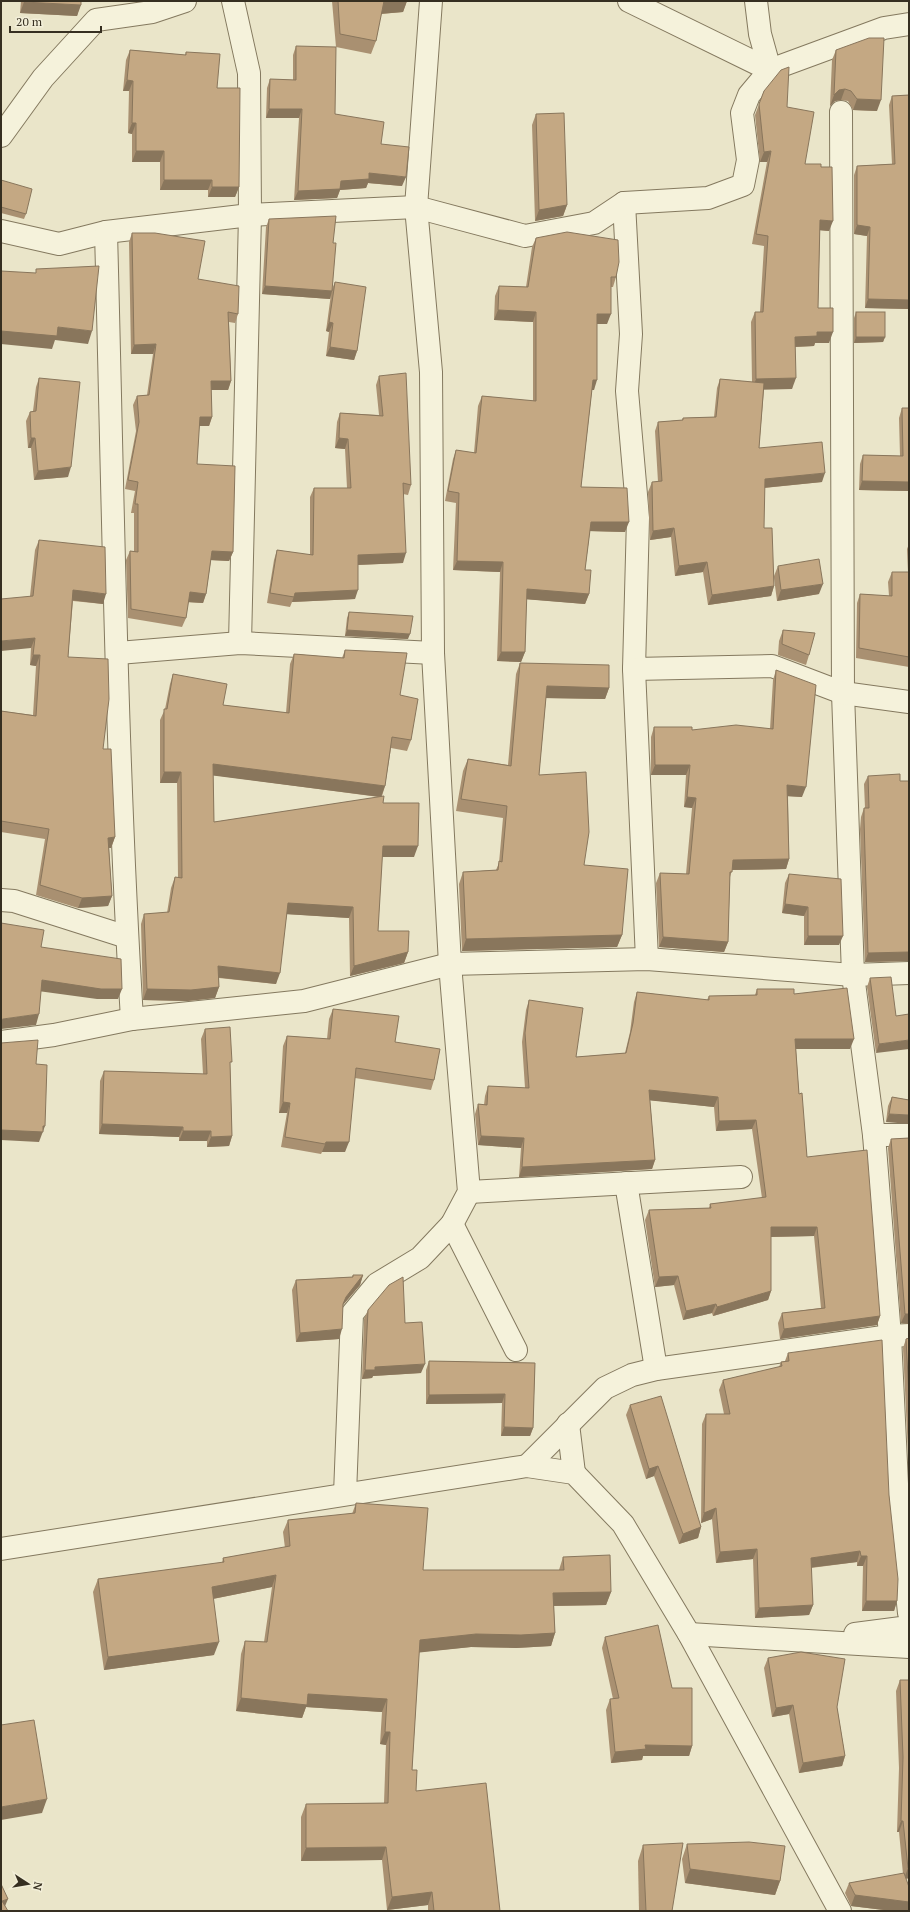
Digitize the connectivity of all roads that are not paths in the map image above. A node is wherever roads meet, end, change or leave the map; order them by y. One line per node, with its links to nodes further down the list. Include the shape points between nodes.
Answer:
1 (185, 1): 9 (street, via 152,12 96,20 43,78)
2 (233, 1): 12 (street, via 249,74)
3 (432, 1): 11 (street)
4 (629, 1): 7 (street)
5 (756, 1): 7 (street, via 760,34)
6 (909, 24): 7 (street, via 884,28)
7 (770, 70): 10 (street, via 749,95 742,113 748,160 743,185 708,198)
8 (841, 112): 19 (street)
9 (1, 136)
10 (624, 203): 11 (street, via 594,223 525,236); 18 (street, via 631,334 627,391 638,518)
11 (416, 207): 12 (street); 17 (street, via 431,372)
12 (250, 215): 14 (street); 15 (street)
13 (1, 231): 14 (street, via 59,244)
14 (106, 232): 16 (street)
15 (240, 643): 16 (street); 17 (street)
16 (118, 653): 22 (street)
17 (433, 653): 24 (street)
18 (634, 669): 19 (street, via 772,666); 23 (street)
19 (843, 693): 20 (street); 26 (street)
20 (909, 702)
21 (1, 900): 22 (street, via 14,901)
22 (127, 937): 27 (street)
23 (647, 959): 24 (street); 26 (street)
24 (450, 964): 27 (street, via 304,1001); 33 (street)
25 (909, 973): 26 (street)
26 (853, 975): 29 (street)
27 (132, 1019): 28 (street, via 54,1035)
28 (1, 1042)
29 (874, 1135): 30 (street); 35 (street)
30 (909, 1135)
31 (741, 1177): 32 (street)
32 (626, 1183): 33 (street); 37 (street)
33 (469, 1192): 34 (street)
34 (452, 1224): 36 (street); 41 (street, via 420,1258 377,1284 352,1314)
35 (899, 1336): 37 (street); 43 (street, via 898,1505)
36 (516, 1350)
37 (656, 1370): 38 (street, via 632,1375 605,1388)
38 (568, 1424): 39 (street); 40 (street)
39 (527, 1466): 40 (street); 41 (street)
40 (574, 1473): 45 (street, via 623,1524)
41 (345, 1494): 42 (street)
42 (1, 1548)
43 (909, 1613)
44 (909, 1627): 46 (street)
45 (689, 1634): 46 (street); 48 (street)
46 (803, 1641): 47 (street)
47 (909, 1647)
48 (831, 1909)

